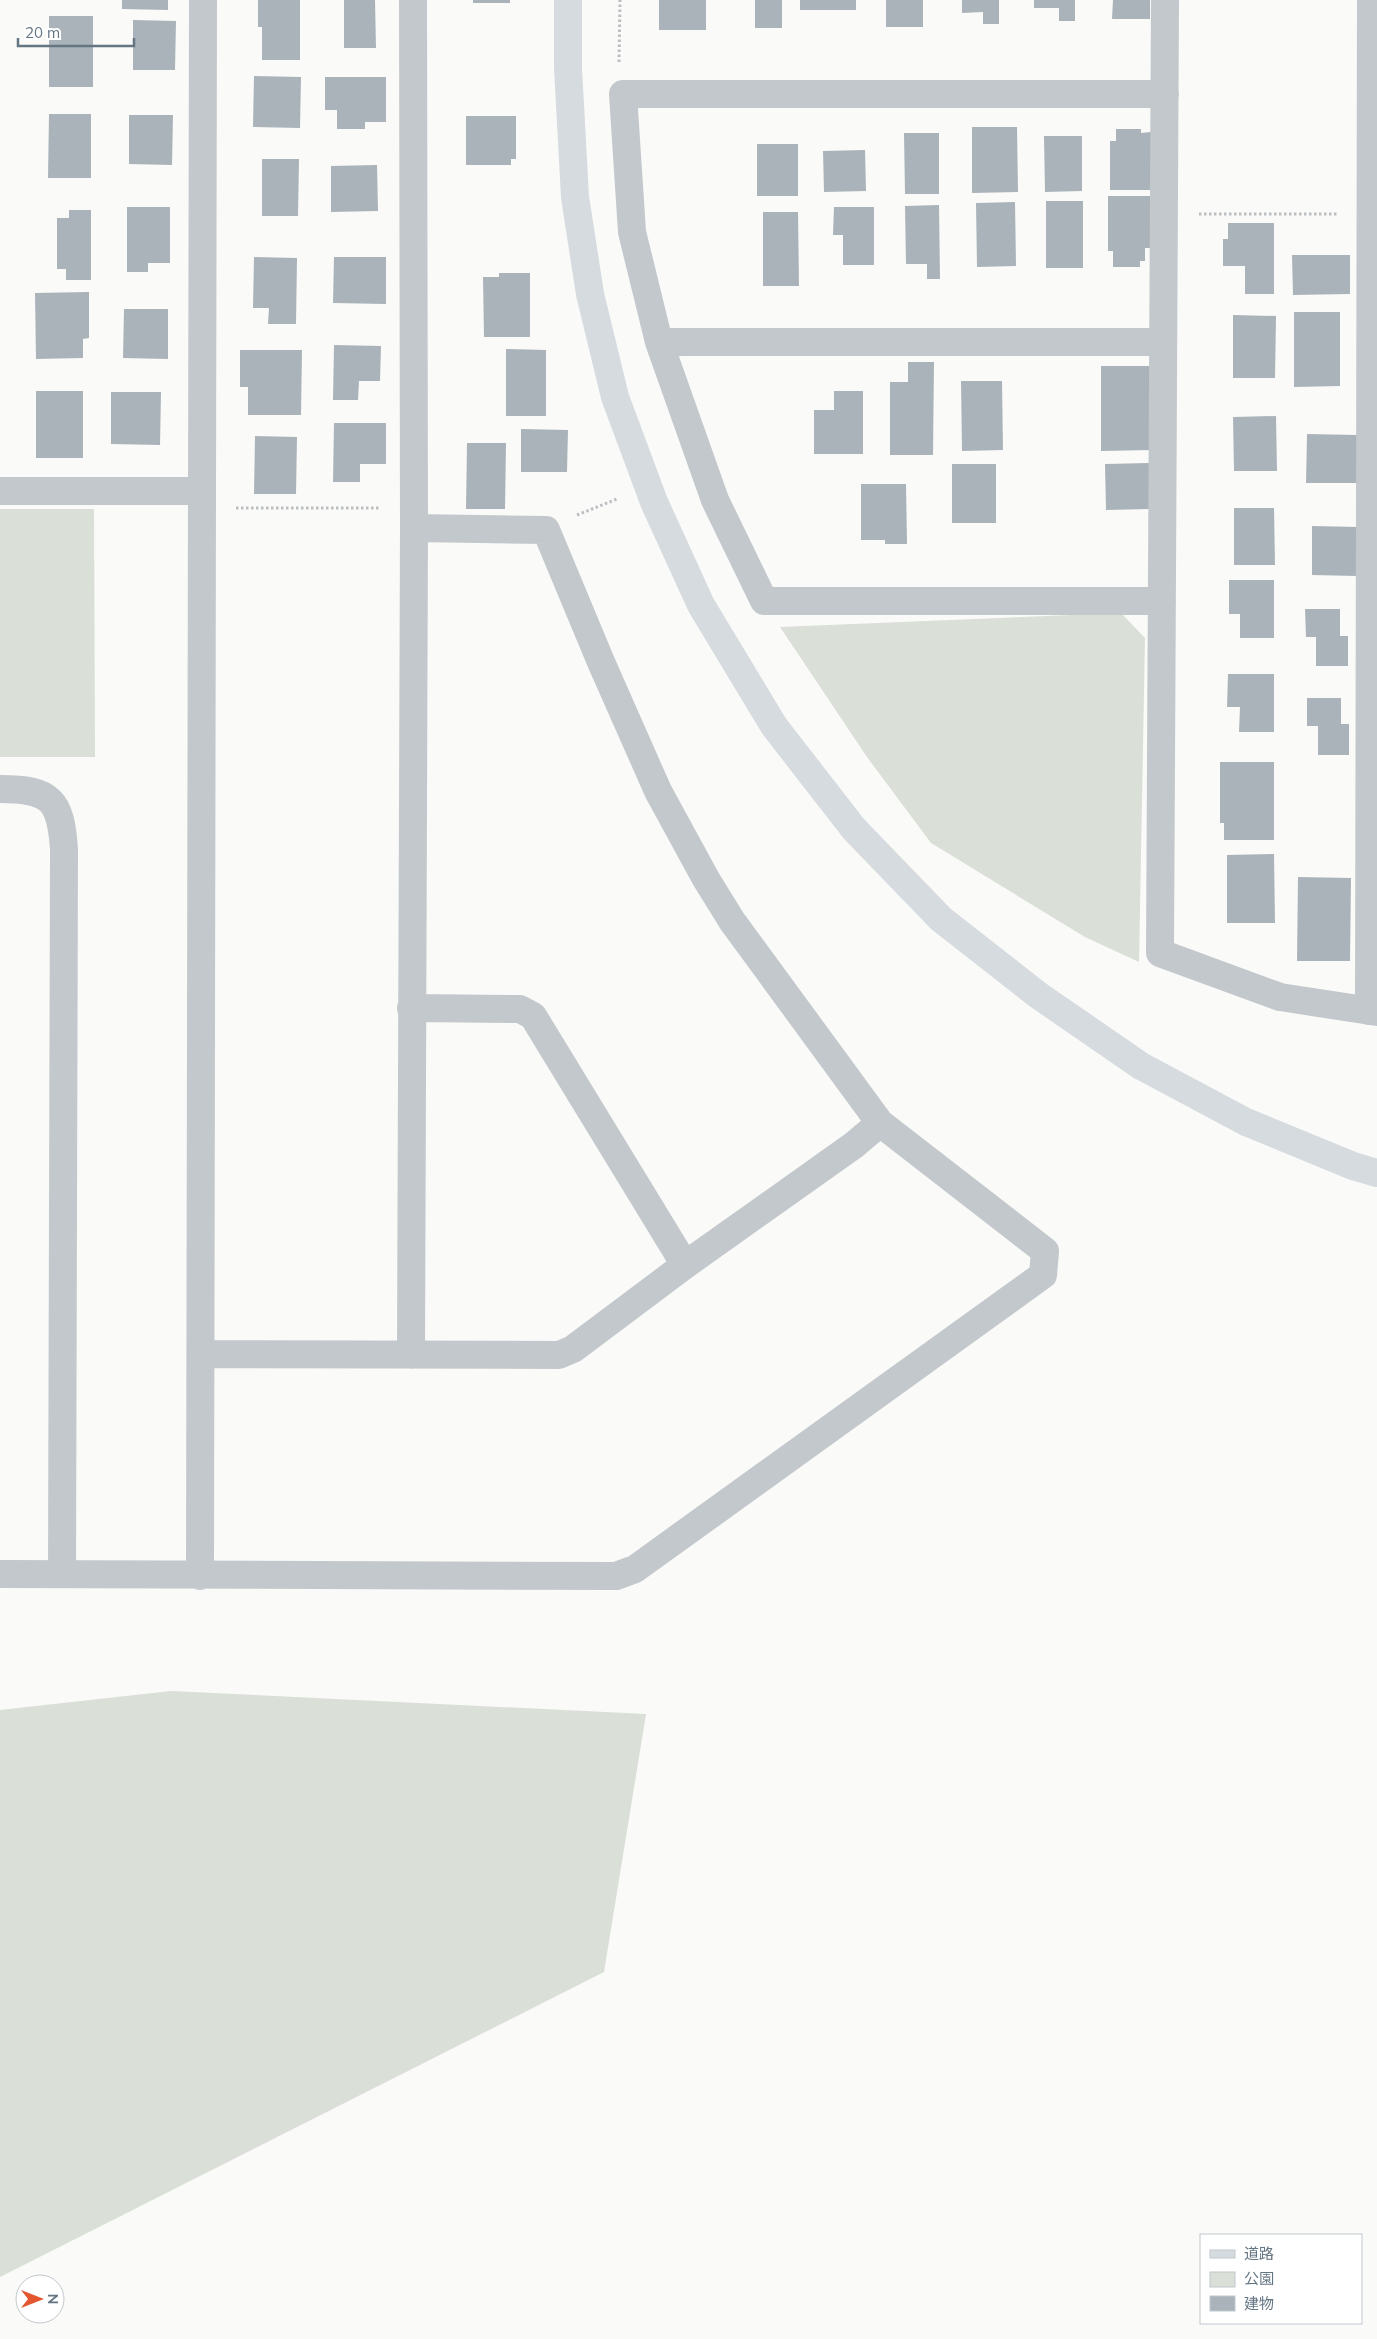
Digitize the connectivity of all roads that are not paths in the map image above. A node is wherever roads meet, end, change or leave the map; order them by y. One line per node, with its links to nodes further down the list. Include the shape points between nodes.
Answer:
1 (203, 0): 10 (street)
2 (413, 0): 11 (street)
3 (568, 0): 18 (street, via 575,197 590,294 615,397 654,502 701,604 774,726 854,829 934,912 1038,995 1142,1066 1246,1122)
4 (1165, 0): 6 (street)
5 (1371, 0): 13 (street)
6 (1165, 94): 7 (street, via 623,94 632,232); 8 (street)
7 (659, 342): 8 (street); 12 (street, via 715,500 764,602)
8 (1163, 342): 12 (street)
9 (0, 491): 10 (street)
10 (203, 499): 20 (street)
11 (414, 518): 15 (street); 17 (street, via 546,530 658,791 706,879)
12 (1162, 602): 16 (street, via 1160,953 1280,997)
13 (1374, 756): 16 (street)
14 (0, 789): 23 (street, via 34,791 52,802 62,821)
15 (411, 1008): 19 (street, via 520,1009 533,1016); 21 (street)
16 (1373, 1011)
17 (880, 1123): 19 (street); 24 (street, via 1045,1251 1043,1275 635,1569 616,1576)
18 (1377, 1173)
19 (685, 1265): 21 (street, via 573,1349 559,1355)
20 (202, 1354): 21 (street); 24 (street)
21 (411, 1355)
22 (0, 1574): 23 (street)
23 (62, 1574): 24 (street)
24 (200, 1576)

